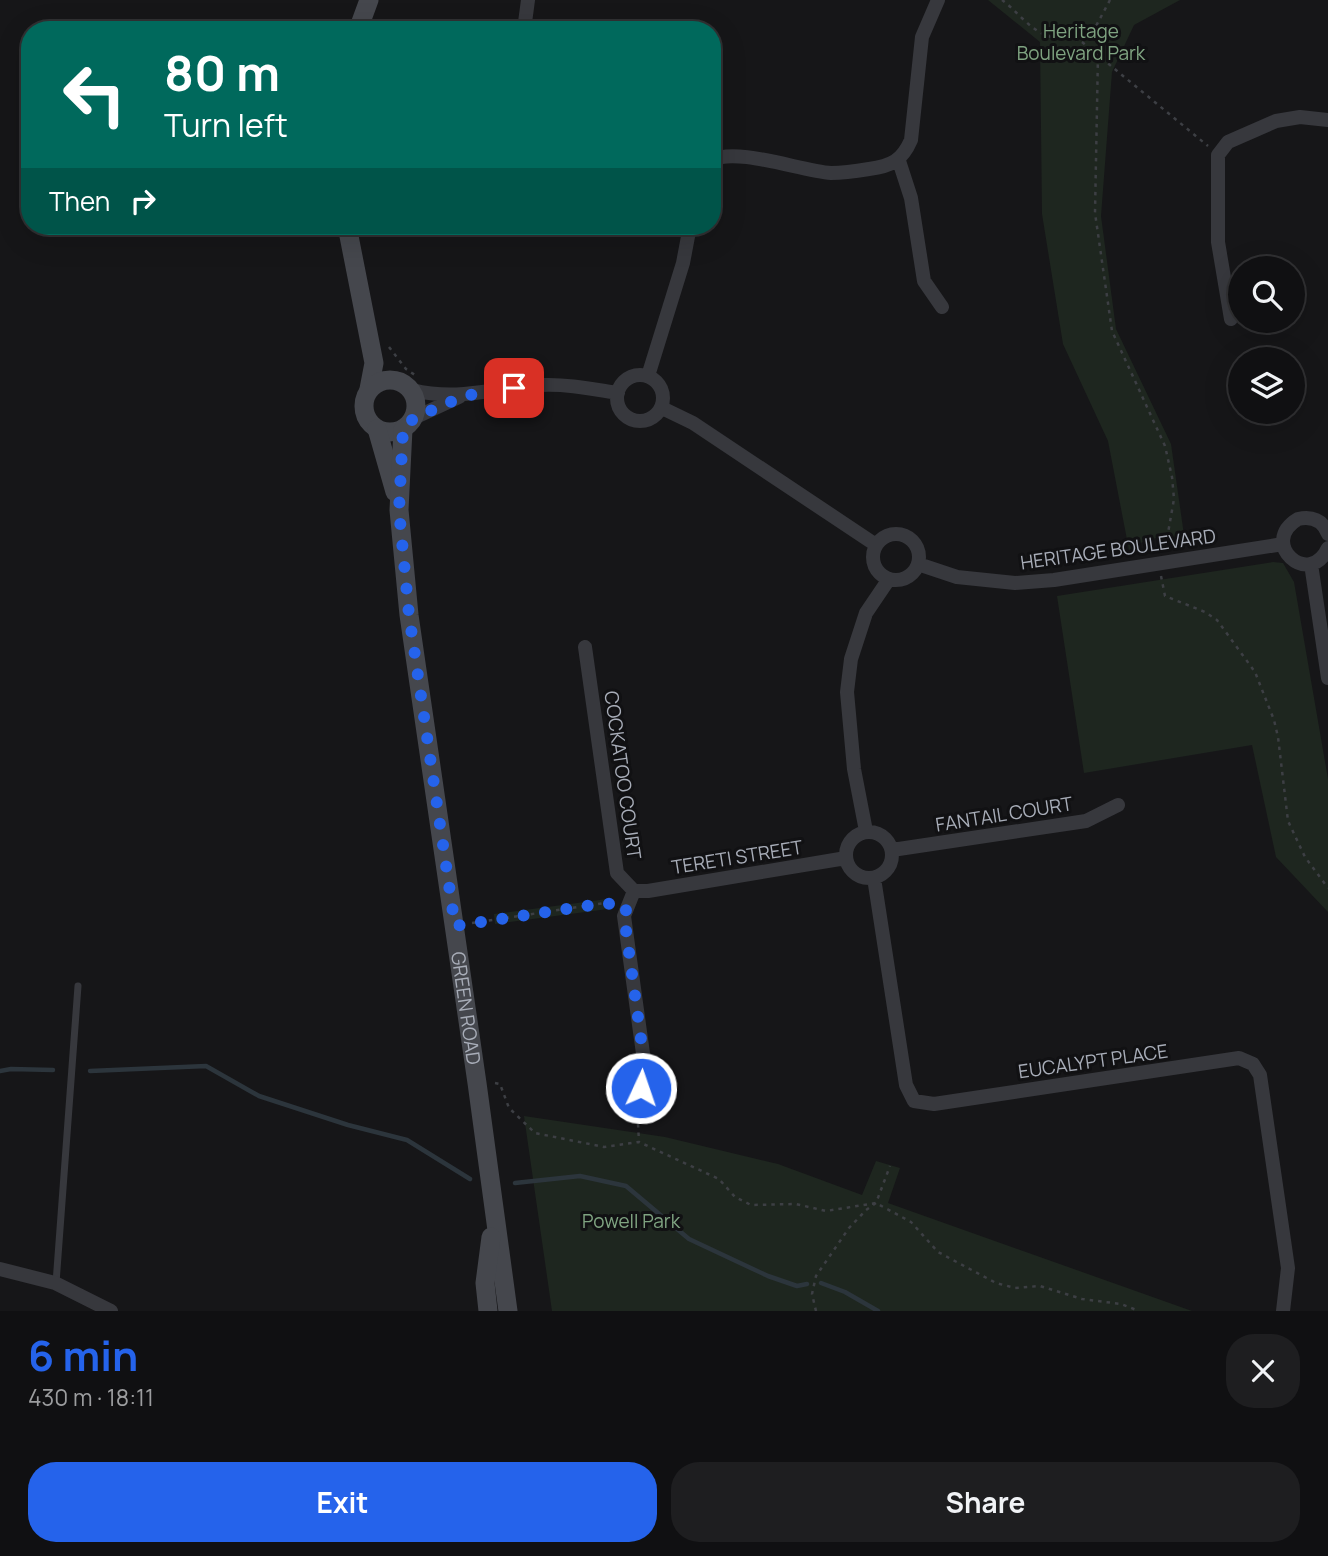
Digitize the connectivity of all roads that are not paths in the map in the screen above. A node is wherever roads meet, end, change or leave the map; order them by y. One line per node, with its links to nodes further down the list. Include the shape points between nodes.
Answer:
1 (369, 0): 4 (street)
2 (528, 0): 5 (street)
3 (938, 0): 8 (street, via 922,37 911,140)
4 (361, 21)
5 (525, 21)
6 (1328, 120): 11 (street, via 1300,117 1276,121 1228,142 1218,155 1218,242)
7 (721, 158): 8 (street, via 734,156 831,173)
8 (899, 161): 12 (street, via 911,198 925,281)
9 (349, 235): 13 (street)
10 (688, 235): 14 (street)
11 (1228, 301)
12 (942, 307)
13 (363, 317): 15 (street, via 385,361); 16 (street, via 374,363)
14 (648, 376): 17 (street, via 632,376); 19 (street, via 660,386)
15 (409, 382): 16 (street, via 383,380); 18 (street, via 434,395); 20 (street, via 417,404)
16 (369, 389): 21 (street, via 363,406)
17 (618, 393): 18 (street, via 539,385); 19 (street, via 620,409 631,419 652,419)
18 (464, 396): 20 (street)
19 (662, 408): 25 (street, via 693,423)
20 (408, 424): 21 (street, via 394,432); 22 (street, GREEN ROAD)
21 (377, 429): 22 (street, GREEN ROAD)
22 (399, 510): 40 (street, GREEN ROAD, via 409,615)
23 (1328, 534): 24 (street, via 1314,519 1298,519 1286,529)
24 (1283, 544): 27 (street, HERITAGE BOULEVARD, via 1015,583 957,577); 28 (street, via 1296,562)
25 (876, 545): 27 (street, via 893,534 908,537 918,549); 29 (street, via 874,563)
26 (1328, 548): 28 (street)
27 (918, 564): 29 (street, via 910,576)
28 (1311, 564): 31 (street)
29 (889, 579): 33 (street, via 866,613 851,659 847,692)
30 (585, 648): 37 (street, COCKATOO COURT, via 617,873)
31 (1328, 678)
32 (1118, 805): 34 (street, FANTAIL COURT, via 1086,821)
33 (866, 831): 34 (street, via 884,837); 35 (street, via 849,843)
34 (892, 850): 36 (street, via 886,871)
35 (846, 858): 36 (street, via 853,872); 37 (street, TERETI STREET)
36 (874, 878): 46 (street, EUCALYPT PLACE, via 906,1085 915,1101 934,1104 1239,1058 1254,1064 1260,1075 1288,1268)
37 (634, 891): 39 (street, via 624,916 645,1068)
38 (78, 986): 42 (lane)
39 (638, 1108)
40 (495, 1215): 44 (street, GREEN ROAD, via 485,1283); 45 (street, GREEN ROAD)
41 (0, 1269): 42 (street)
42 (55, 1283): 43 (street)
43 (111, 1311)
44 (488, 1311)
45 (508, 1311)
46 (1283, 1311)

